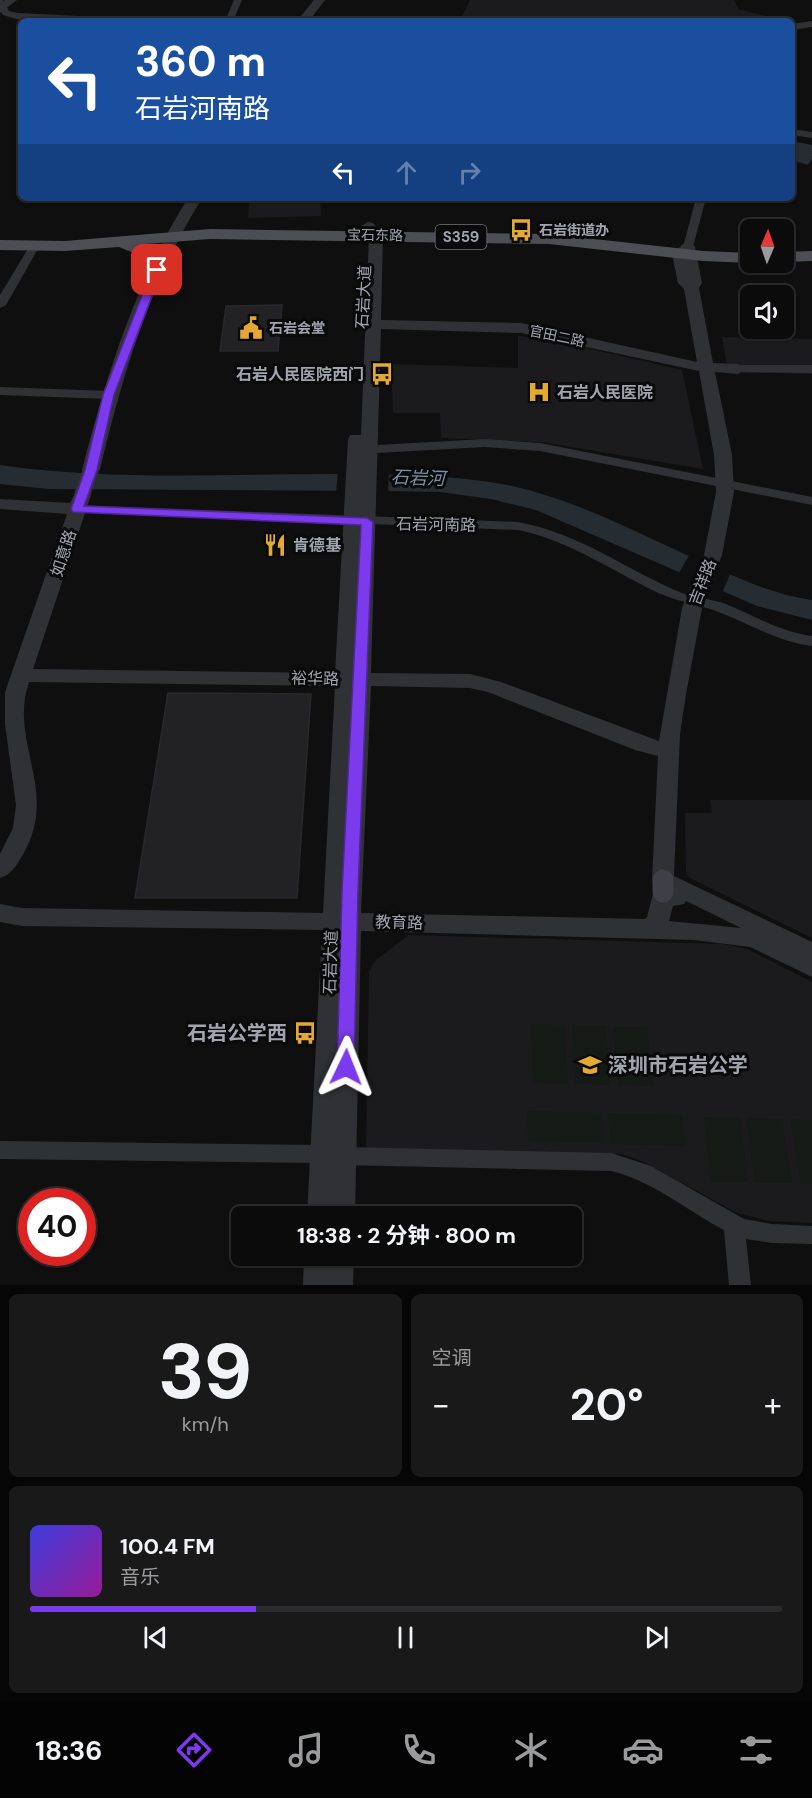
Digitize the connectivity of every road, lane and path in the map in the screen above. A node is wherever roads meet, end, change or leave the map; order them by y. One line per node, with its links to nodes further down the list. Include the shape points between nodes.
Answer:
1 (238, 0): 6 (street)
2 (320, 0): 7 (street)
3 (329, 0): 8 (street)
4 (4, 5): 5 (street, via 6,13 16,16)
5 (57, 18)
6 (230, 18)
7 (305, 18)
8 (315, 18)
9 (812, 24): 10 (street)
10 (795, 27)
11 (795, 132): 12 (street)
12 (812, 135)
13 (183, 201): 16 (street)
14 (193, 201): 16 (street)
15 (700, 201): 25 (street)
16 (170, 231): 17 (main road, 宝石东路 / S359); 18 (main road, 宝石东路 / S359); 19 (main road, 宝石东路 / S359); 29 (street, 如意路)
17 (370, 232): 25 (main road, 宝石东路 / S359, via 549,239); 31 (street, 石岩大道); 37 (street, 石岩大道)
18 (0, 237)
19 (112, 243): 21 (main road, 宝石东路 / S359); 29 (main road, via 148,252 156,258)
20 (0, 245): 21 (main road, 宝石东路 / S359)
21 (34, 246): 30 (street)
22 (812, 246): 23 (main road)
23 (794, 247)
24 (740, 249): 25 (main road, 宝石东路 / S359)
25 (686, 252): 27 (main road, 宝石东路 / S359); 32 (street, 吉祥路, via 695,283 691,287)
26 (812, 256): 28 (main road)
27 (740, 257)
28 (794, 257)
29 (157, 270): 36 (street, 如意路)
30 (0, 305)
31 (373, 324): 32 (street, 官田二路, via 521,328); 37 (street, 石岩大道)
32 (706, 368): 33 (street, 官田二路); 38 (street, 吉祥路)
33 (738, 369): 34 (street)
34 (812, 369)
35 (0, 391): 36 (street)
36 (109, 395): 40 (street, 如意路, bridge)
37 (362, 450): 38 (street, via 485,443 522,445); 42 (street, 石岩大道)
38 (725, 483): 39 (street); 43 (street, 吉祥路, via 711,562)
39 (812, 501)
40 (80, 502): 41 (street); 42 (street, 石岩河南路); 45 (street, 如意路)
41 (0, 504)
42 (360, 522): 43 (street, 石岩河南路, via 539,529 673,594); 46 (street, 石岩大道)
43 (697, 594): 44 (street, 石岩河南路, via 777,634); 47 (street, 吉祥路, via 676,694)
44 (812, 641)
45 (20, 675): 46 (street, 裕华路); 48 (street, 如意路, via 14,711 26,822)
46 (354, 678): 47 (street, 裕华路, via 482,683 642,745); 51 (street, 石岩大道)
47 (670, 751): 49 (street, 吉祥路)
48 (0, 870)
49 (663, 886): 52 (street, via 660,917); 53 (street); 54 (street)
50 (0, 913): 51 (street, 教育路, via 22,917)
51 (341, 921): 52 (street, 教育路); 57 (street, 石岩大道)
52 (646, 930): 53 (street, 教育路)
53 (755, 939): 55 (street)
54 (812, 952)
55 (812, 968)
56 (0, 1150): 57 (street)
57 (333, 1155): 58 (street, 石岩大道); 59 (street, 石岩大道); 60 (street, via 611,1162 642,1170)
58 (322, 1206)
59 (340, 1206)
60 (734, 1225): 61 (street, via 771,1233); 66 (street)
61 (812, 1235)
62 (318, 1266): 64 (street)
63 (340, 1266): 65 (street)
64 (317, 1285)
65 (339, 1285)
66 (740, 1285)

